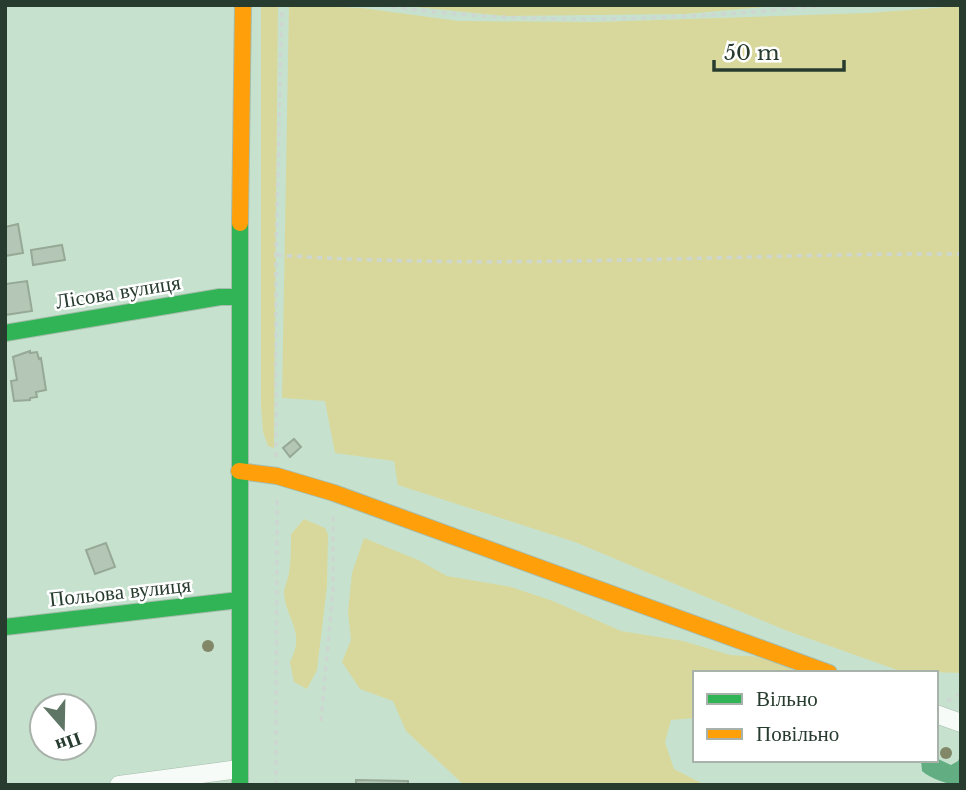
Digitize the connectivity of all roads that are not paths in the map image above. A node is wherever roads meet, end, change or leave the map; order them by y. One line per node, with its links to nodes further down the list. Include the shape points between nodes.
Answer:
1 (243, 5): 2 (street)
2 (239, 297): 3 (street, Лісова вулиця); 4 (street)
3 (5, 333)
4 (239, 471): 5 (street); 7 (street, via 277,476 334,493)
5 (239, 600): 6 (street, Польова вулиця); 10 (street)
6 (5, 627)
7 (824, 671)
8 (938, 715): 9 (street)
9 (961, 723)
10 (239, 777): 11 (street)
11 (119, 785)

